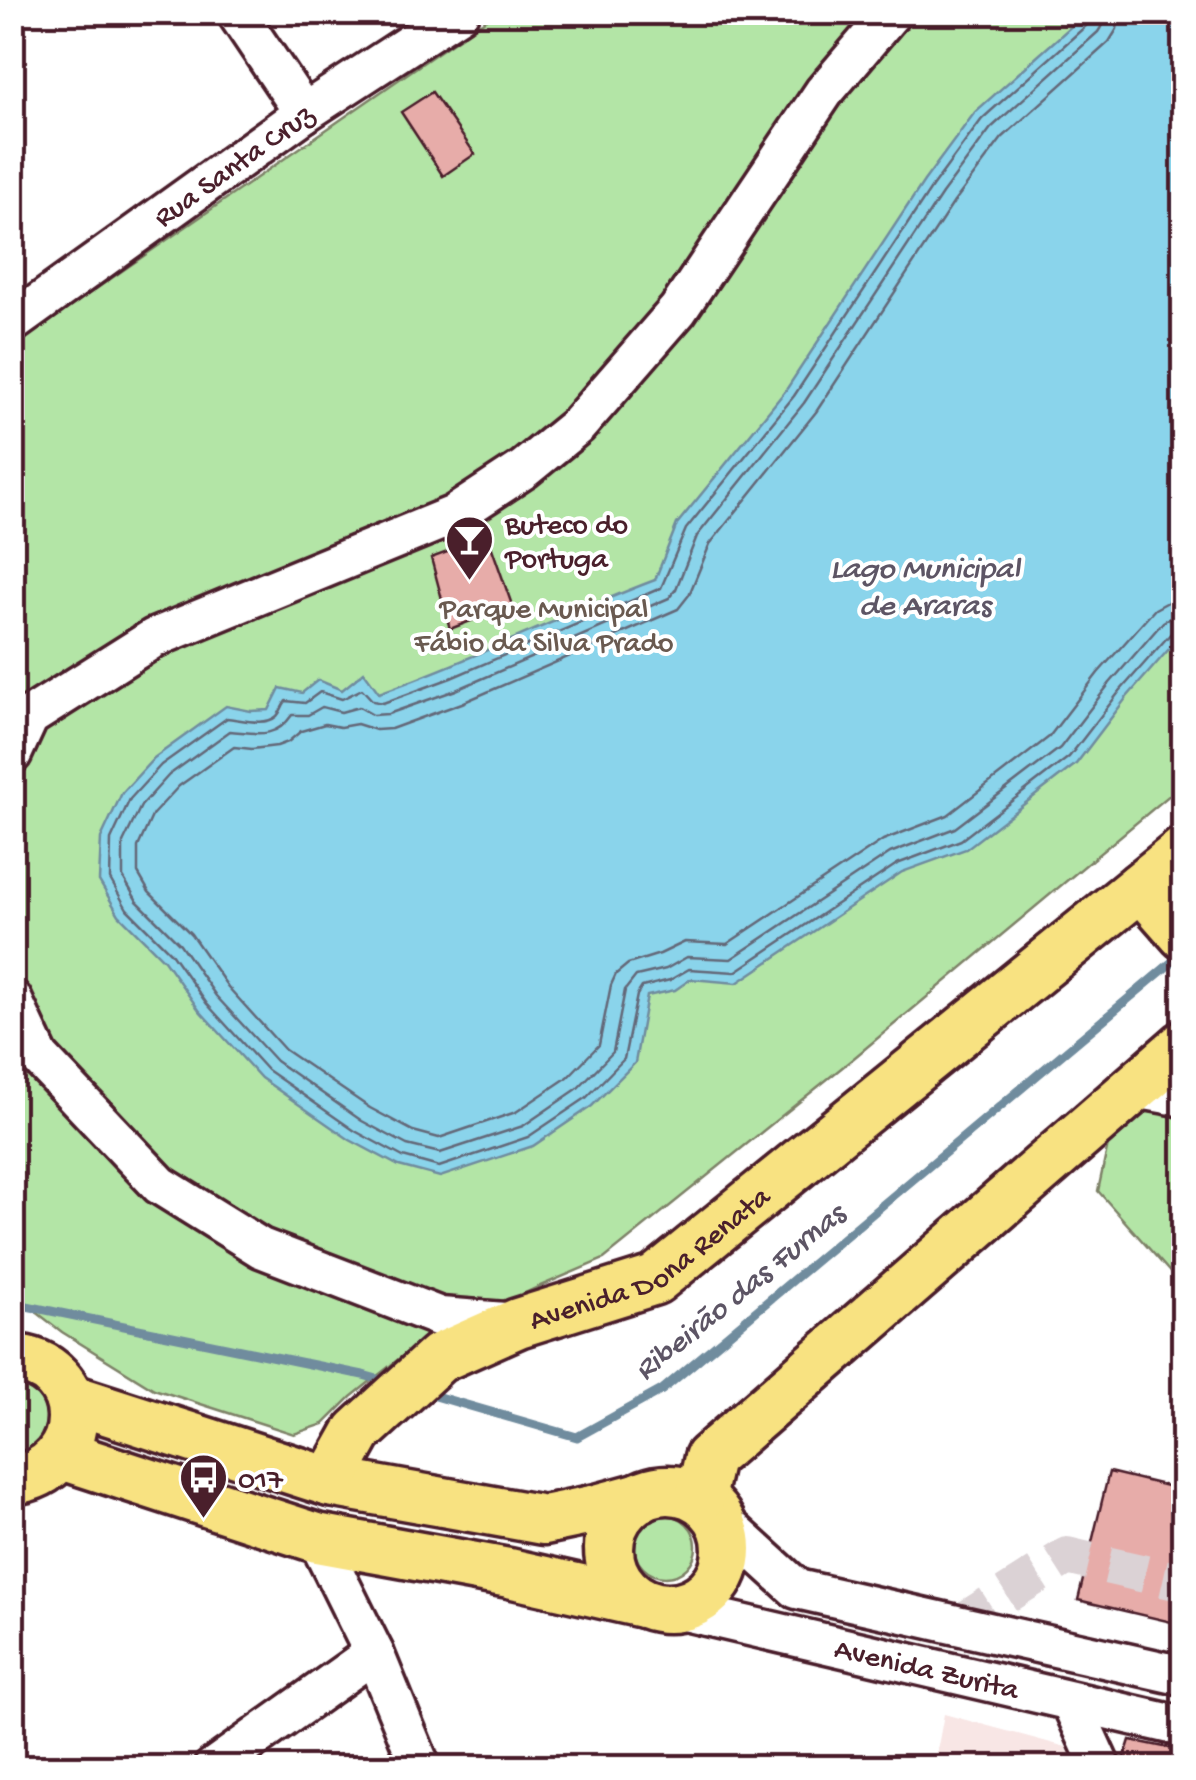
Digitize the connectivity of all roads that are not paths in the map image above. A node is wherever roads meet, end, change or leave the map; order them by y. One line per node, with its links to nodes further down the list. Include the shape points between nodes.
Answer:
1 (236, 12): 4 (street)
2 (459, 12): 4 (street, Rua Santa Cruz)
3 (892, 12): 6 (street, via 824,92 678,310 578,425 454,514 154,638 29,717)
4 (304, 113): 5 (street, Rua Santa Cruz)
5 (12, 323)
6 (12, 754)
7 (1184, 851): 8 (main road, Avenida Dona Renata)
8 (1165, 914): 13 (main road, Avenida Dona Renata, via 655,1280)
9 (12, 999): 13 (street, via 39,1057 160,1185 261,1248 440,1317)
10 (1184, 1046): 11 (main road)
11 (1134, 1088): 12 (street); 19 (main road)
12 (1184, 1097)
13 (518, 1323): 18 (main road, Avenida Dona Renata, via 439,1358 358,1432)
14 (12, 1359): 15 (main road, via 44,1367)
15 (69, 1398): 16 (main road, via 73,1417); 18 (main road)
16 (62, 1454): 17 (main road, via 48,1469); 21 (main road)
17 (12, 1480)
18 (330, 1482): 20 (main road, via 544,1520)
19 (709, 1492): 20 (main road); 22 (main road, via 727,1537 721,1576 692,1603); 24 (street, Avenida Zurita, via 797,1589)
20 (641, 1496): 22 (main road, via 615,1523 610,1560 628,1592)
21 (316, 1538): 22 (main road); 23 (street)
22 (657, 1605): 25 (street, Avenida Zurita)
23 (374, 1653): 27 (street); 28 (street)
24 (1184, 1676)
25 (1071, 1702): 26 (street, Avenida Zurita); 29 (street)
26 (1184, 1727)
27 (212, 1768)
28 (421, 1768)
29 (1101, 1768)

